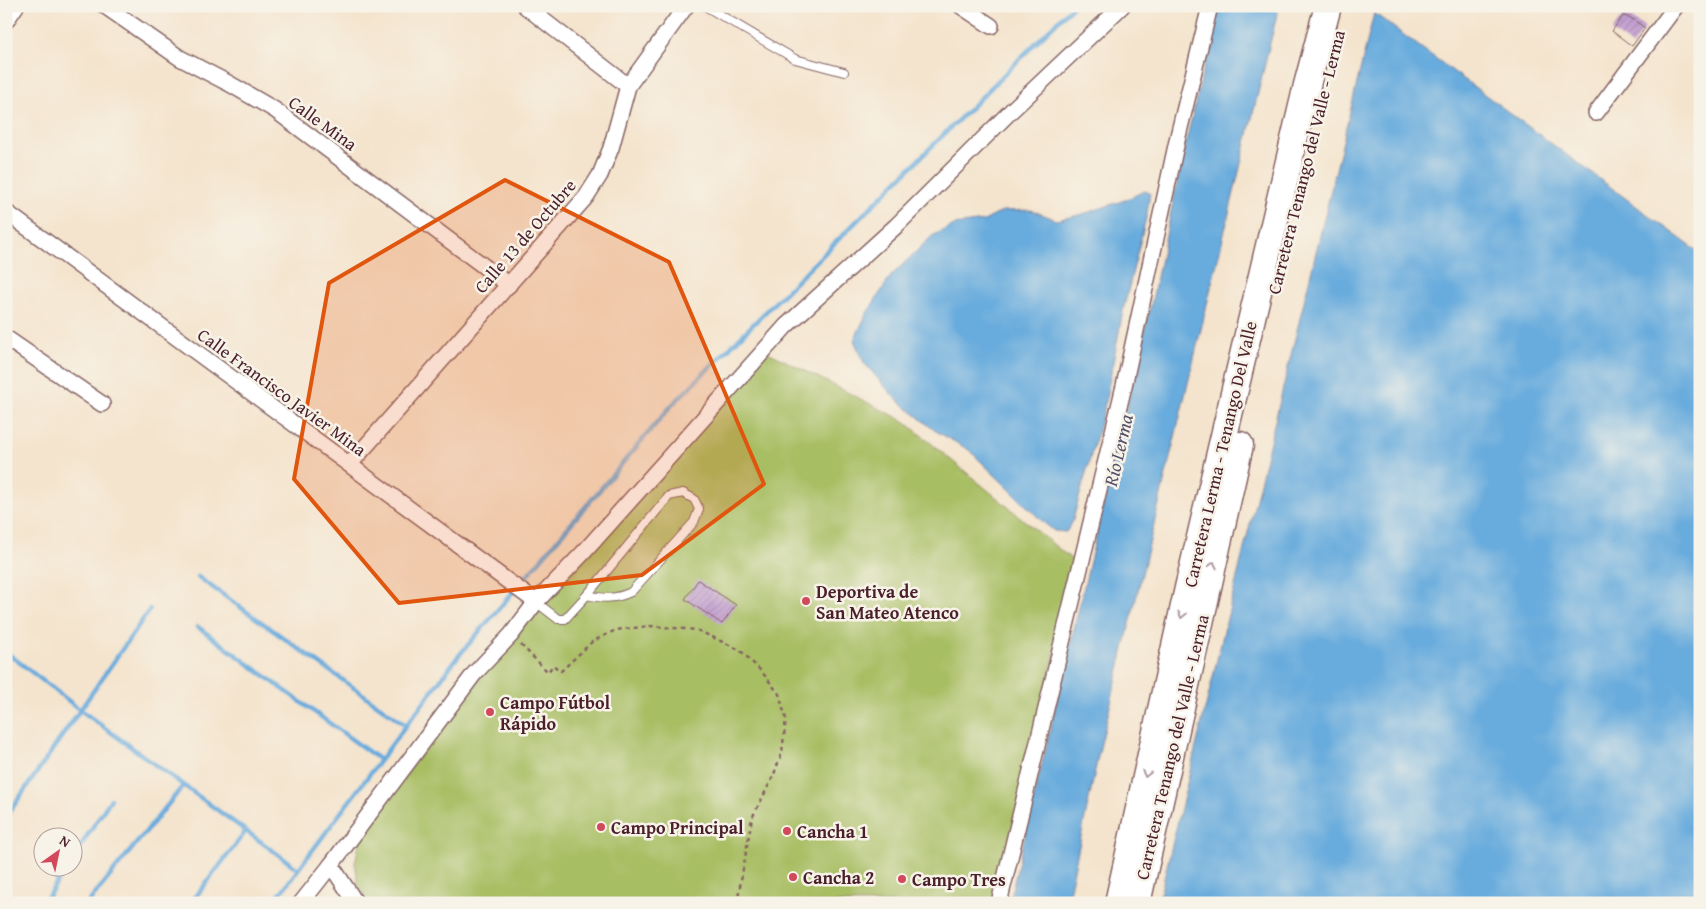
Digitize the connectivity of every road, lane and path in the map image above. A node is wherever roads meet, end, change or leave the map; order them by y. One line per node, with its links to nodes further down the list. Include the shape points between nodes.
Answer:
1 (16, 6): 12 (street)
2 (525, 6): 15 (street)
3 (686, 6): 15 (street, Calle 13 de Octubre)
4 (705, 6): 14 (lane, via 795,60)
5 (962, 6): 13 (street)
6 (1122, 6): 23 (street, via 896,226 786,326)
7 (1210, 6): 29 (street, via 1178,136 1124,386)
8 (1328, 6): 30 (highway, Carretera Lerma - Tenango Del Valle, one-way to 30, via 1304,95 1188,588)
9 (1344, 6): 31 (highway, Carretera Tenango del Valle - Lerma, one-way to 9, via 1320,90)
10 (1676, 6): 16 (street)
11 (110, 8): 18 (street, Calle Mina, via 180,58 274,110)
12 (6, 21)
13 (991, 26)
14 (844, 72)
15 (628, 86): 18 (street, Calle 13 de Octubre, via 600,175 586,197)
16 (1596, 113)
17 (6, 212): 21 (street, Calle Francisco Javier Mina)
18 (509, 285): 21 (street, Calle 13 de Octubre)
19 (6, 338): 20 (street)
20 (102, 404)
21 (350, 464): 23 (street, Calle Francisco Javier Mina)
22 (587, 595): 22 (lane, via 602,599 619,598 631,592 694,522 699,509 694,499 683,493 669,496); 23 (lane, via 565,618 558,618)
23 (531, 598): 24 (street)
24 (511, 635): 25 (street, via 474,674); 28 (path, via 548,672 553,665 561,671 593,641 616,630 650,626 697,630 740,650 762,672 779,694 786,719 779,760 752,818)
25 (331, 865): 26 (street); 27 (street)
26 (301, 903)
27 (356, 903)
28 (737, 903)
29 (999, 903)
30 (1118, 903)
31 (1137, 903)

